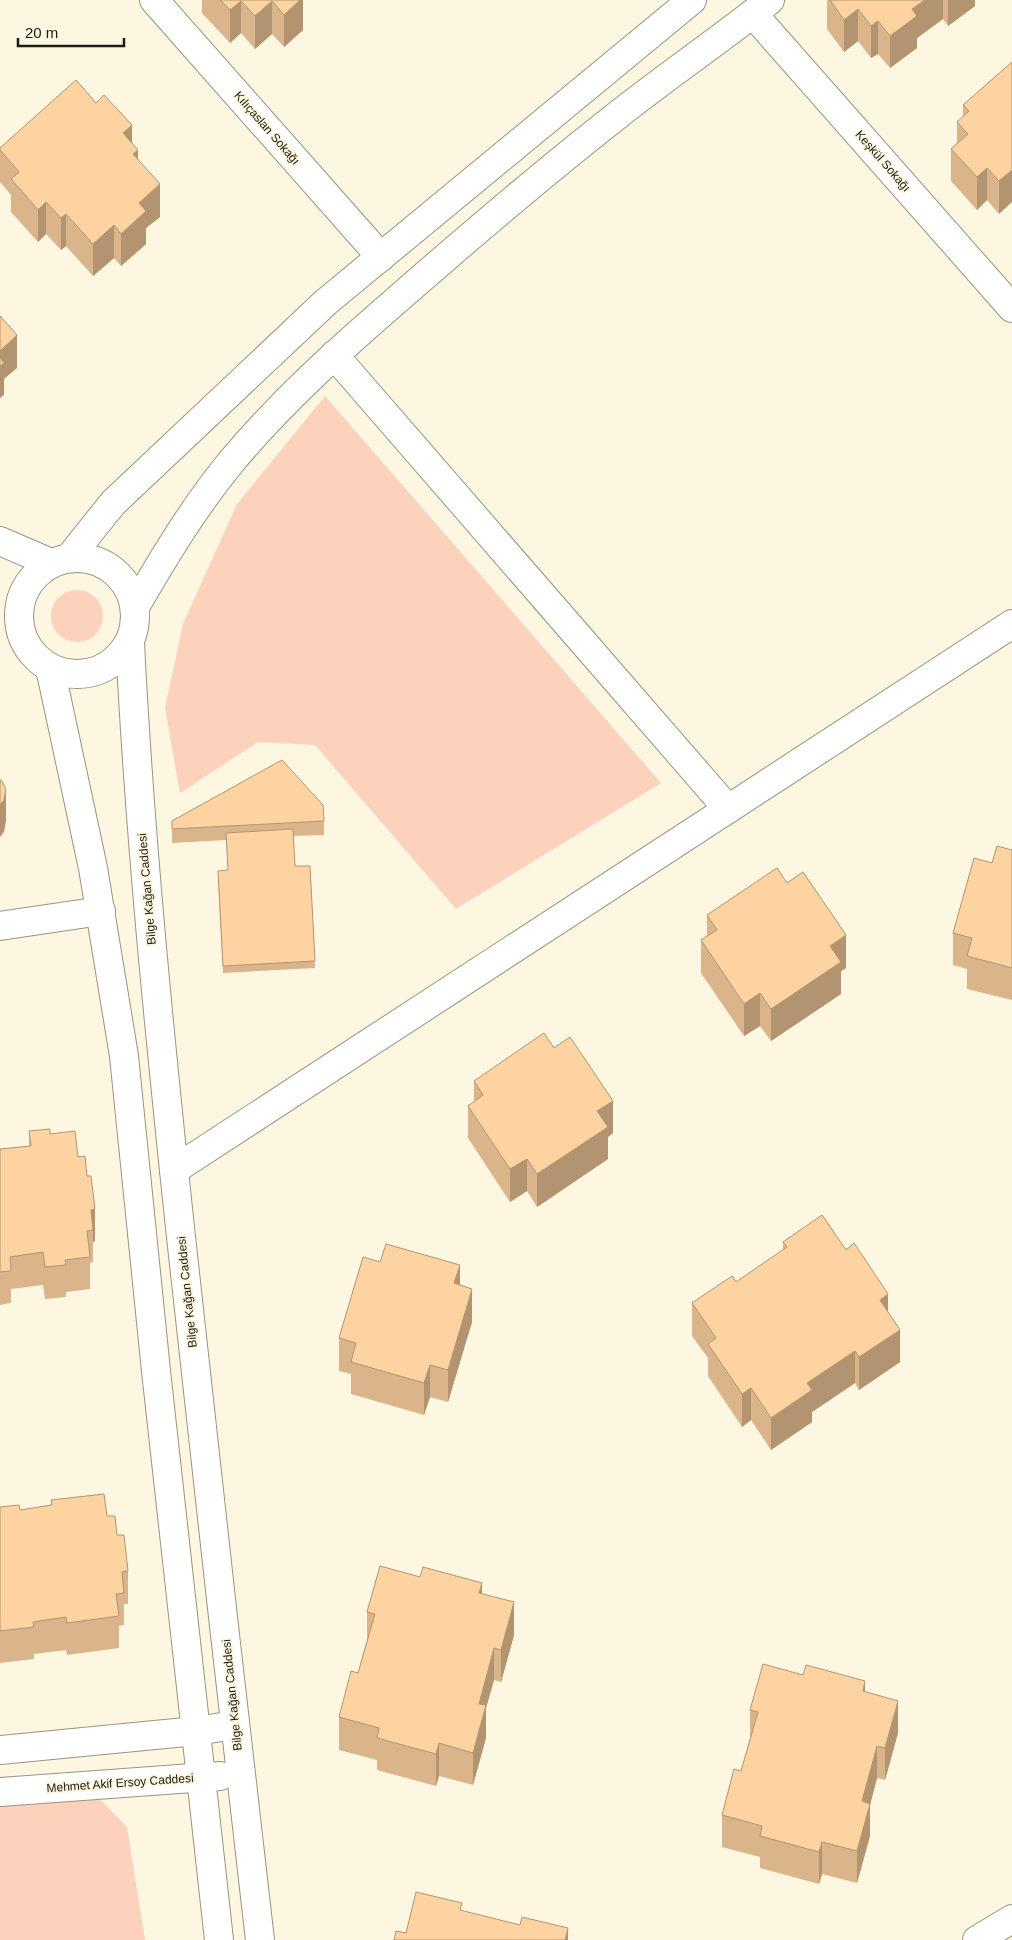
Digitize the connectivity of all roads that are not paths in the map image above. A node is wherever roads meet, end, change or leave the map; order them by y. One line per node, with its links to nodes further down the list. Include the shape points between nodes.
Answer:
1 (154, 0): 4 (street, Kılıçaslan Sokağı)
2 (692, 0): 4 (street)
3 (762, 7): 5 (street, Keşkül Sokağı); 6 (street, via 530,185)
4 (381, 257): 8 (street, via 326,302 113,503)
5 (1012, 308)
6 (334, 355): 9 (street, via 269,418 229,464 164,557); 15 (street)
7 (0, 541): 8 (street)
8 (60, 561): 9 (street, via 87,558 105,564 119,574 130,590); 12 (street, via 36,574 25,589 20,606 20,625)
9 (135, 607): 13 (street, via 135,626)
10 (0, 624): 12 (street)
11 (1012, 624): 15 (street)
12 (25, 642): 14 (street)
13 (130, 643): 14 (street, via 119,658 103,669 86,674 68,674); 18 (street, Bilge Kağan Caddesi, via 136,770)
14 (50, 668): 16 (street)
15 (728, 809): 18 (street)
16 (101, 911): 17 (street); 20 (street, via 124,1056)
17 (0, 926)
18 (174, 1170): 19 (street, Bilge Kağan Caddesi)
19 (235, 1725): 20 (street); 22 (street, Bilge Kağan Caddesi)
20 (196, 1731): 21 (street); 23 (street)
21 (0, 1750)
22 (241, 1774): 23 (street, Mehmet Akif Ersoy Caddesi); 27 (street, Bilge Kağan Caddesi)
23 (202, 1778): 24 (street, Mehmet Akif Ersoy Caddesi); 26 (street)
24 (0, 1792)
25 (1012, 1919): 28 (street)
26 (219, 1940)
27 (260, 1940)
28 (977, 1940)

